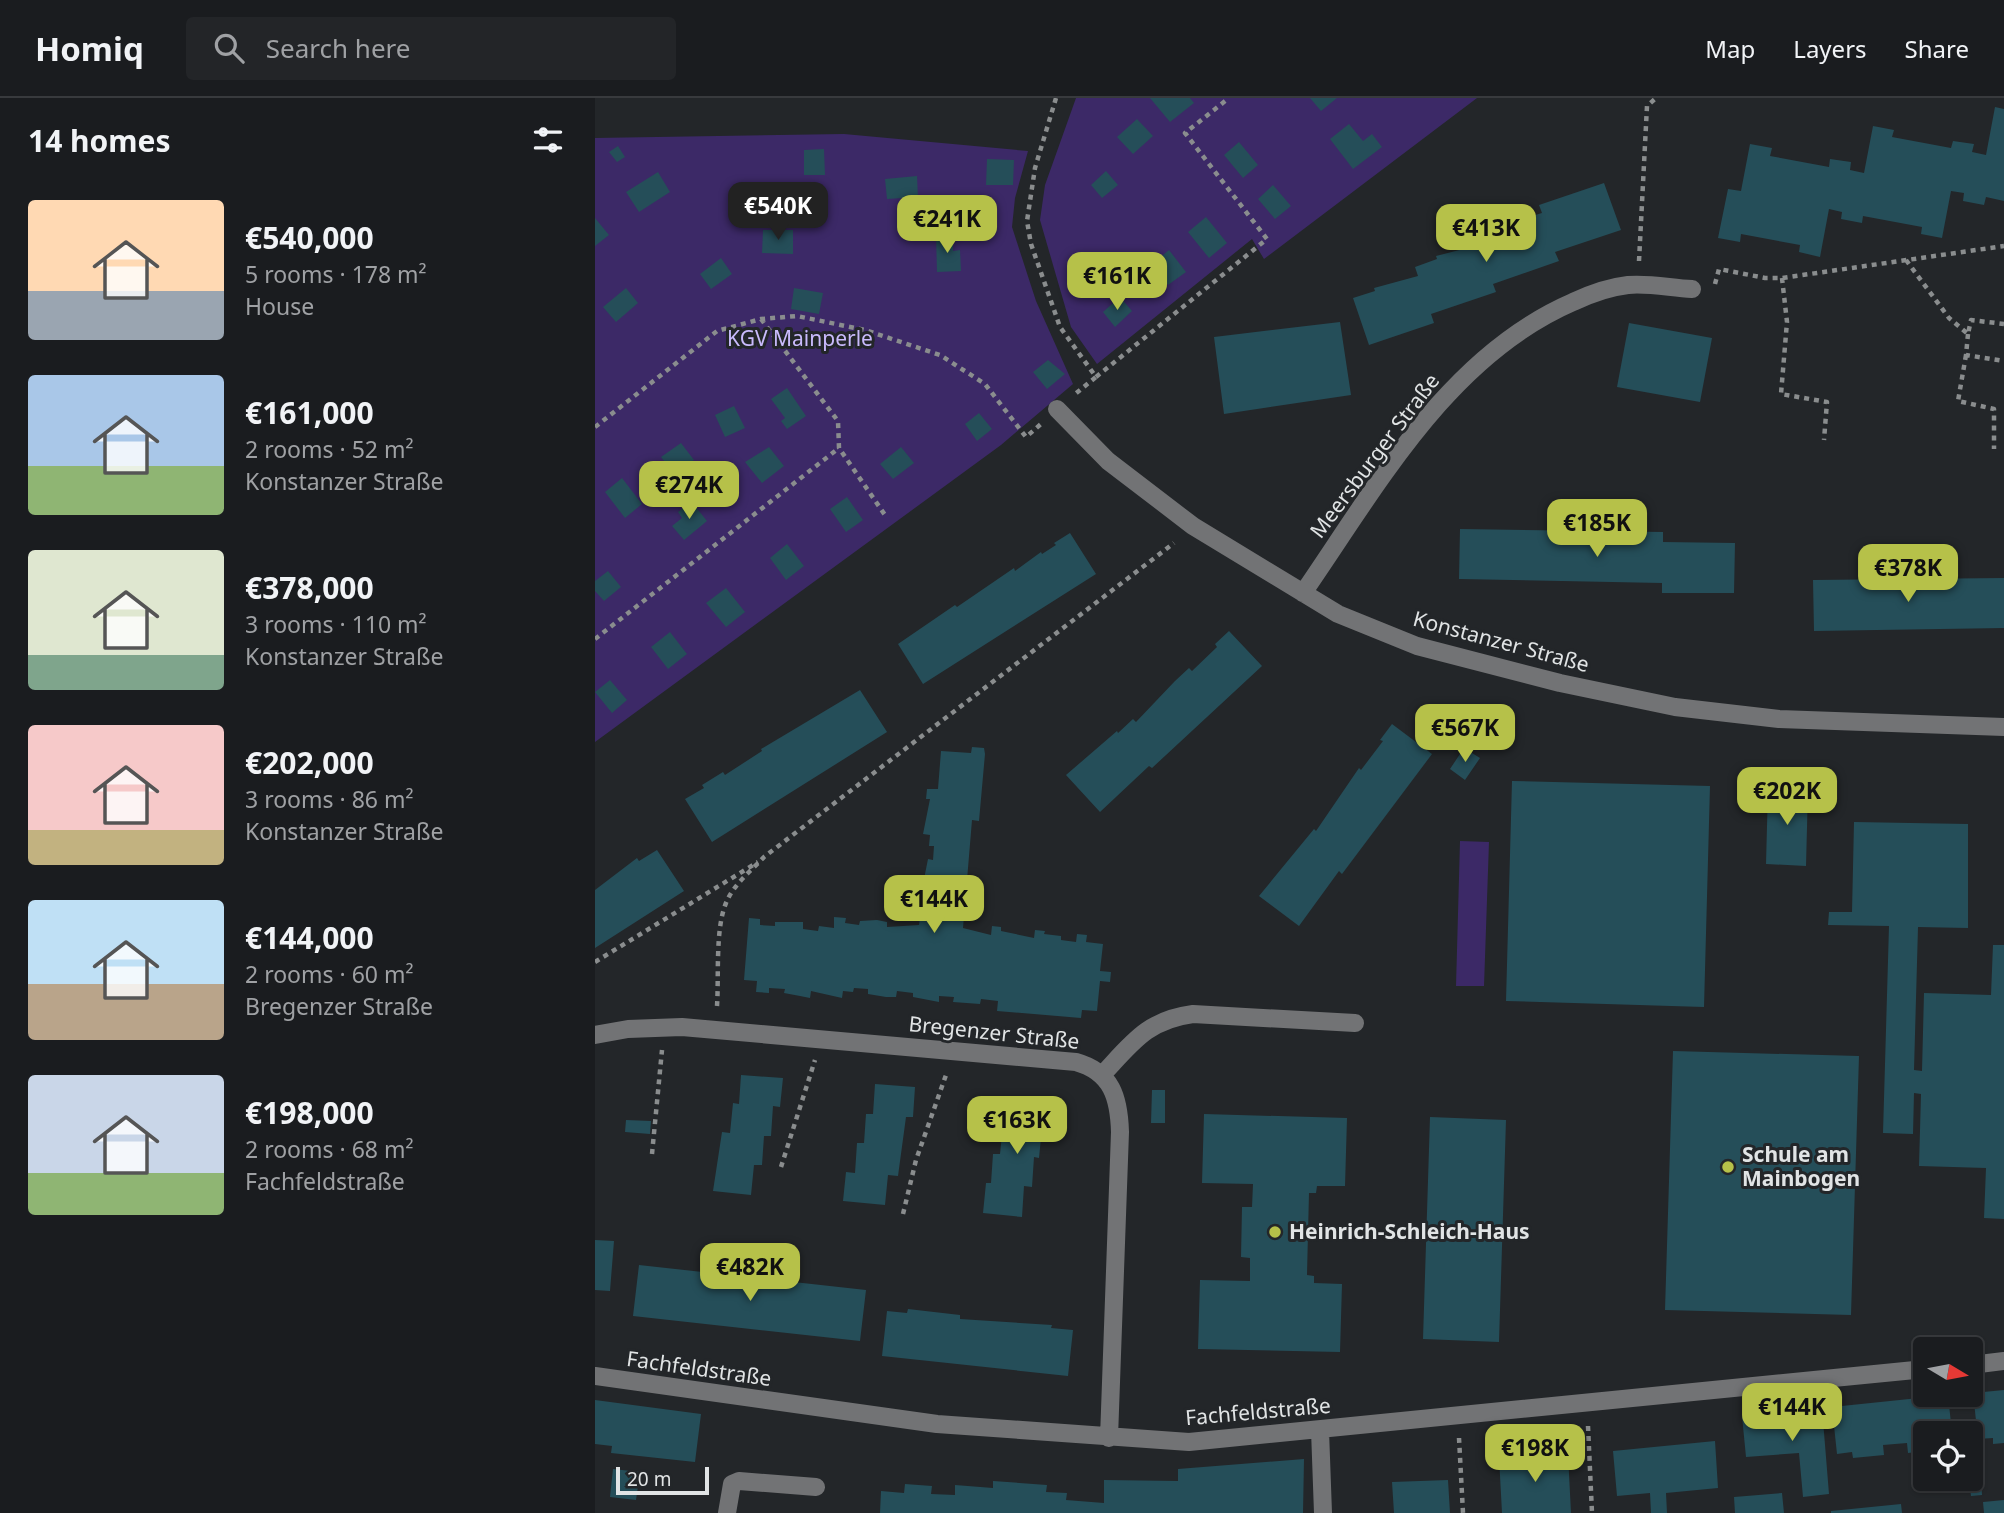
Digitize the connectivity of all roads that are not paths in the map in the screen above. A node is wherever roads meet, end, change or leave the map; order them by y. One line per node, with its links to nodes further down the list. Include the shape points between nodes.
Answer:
1 (1692, 289): 3 (street, Meersburger Straße, via 1637,285 1596,293 1542,315 1480,363 1424,423)
2 (1057, 409): 3 (street, Konstanzer Straße, via 1108,461 1193,526)
3 (1303, 593): 4 (street, Konstanzer Straße, via 1338,614 1417,646 1548,681 1675,707 1779,719)
4 (2004, 727)
5 (1355, 1023): 7 (street, via 1193,1014 1170,1017 1150,1026)
6 (595, 1035): 7 (street, Bregenzer Straße, via 664,1027 716,1030 1076,1062)
7 (1102, 1075): 13 (street, via 1117,1099 1120,1132)
8 (2004, 1362): 9 (street)
9 (1983, 1364)
10 (1913, 1370): 12 (street, Fachfeldstraße)
11 (595, 1376): 13 (street, Fachfeldstraße, via 937,1424)
12 (1320, 1430): 13 (street, Fachfeldstraße, via 1189,1442); 16 (street)
13 (1109, 1438)
14 (816, 1488): 15 (street, via 739,1481 732,1483)
15 (727, 1513)
16 (1323, 1513)

